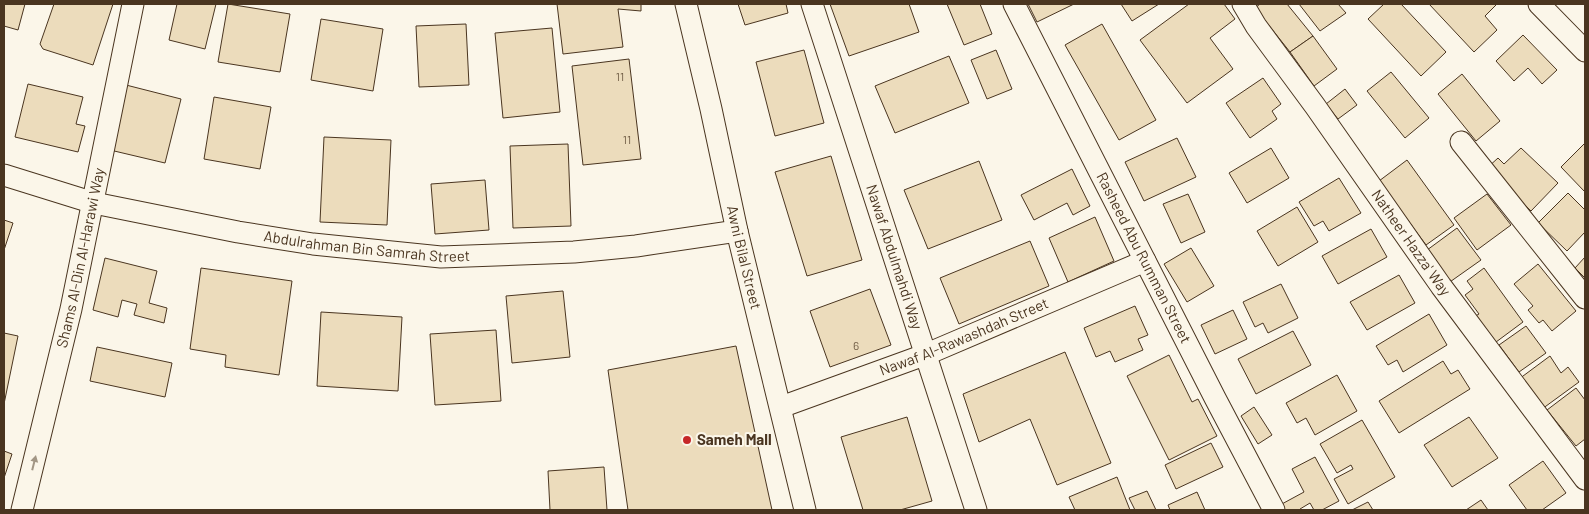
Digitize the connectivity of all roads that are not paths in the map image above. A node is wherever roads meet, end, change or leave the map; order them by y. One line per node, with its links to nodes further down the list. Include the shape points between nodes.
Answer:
1 (133, 4): 10 (street, Shams Al-Din Al-Harawi Way)
2 (686, 4): 11 (street, Awni Bilal Street)
3 (812, 4): 14 (street, Nawaf Abdulmahdi Way)
4 (1014, 4): 12 (street, Rasheed Abu Rumman Street)
5 (1243, 4): 16 (street, Natheer Hazza' Way, via 1441,286)
6 (1539, 4): 7 (street)
7 (1585, 51)
8 (1461, 142): 13 (street)
9 (4, 175): 10 (street, Abdulrahman Bin Samrah Street)
10 (94, 203): 11 (street, Abdulrahman Bin Samrah Street, via 313,244 441,256 574,252); 17 (street, Shams Al-Din Al-Harawi Way, one-way to 10)
11 (737, 231): 15 (street, Awni Bilal Street)
12 (1145, 261): 14 (street, Nawaf Al-Rawashdah Street); 20 (street, Rasheed Abu Rumman Street)
13 (1585, 298)
14 (927, 354): 15 (street, Nawaf Al-Rawashdah Street); 19 (street, Nawaf Abdulmahdi Way)
15 (781, 407): 18 (street, Awni Bilal Street)
16 (1585, 479)
17 (22, 510)
18 (805, 510)
19 (976, 510)
20 (1274, 510)

